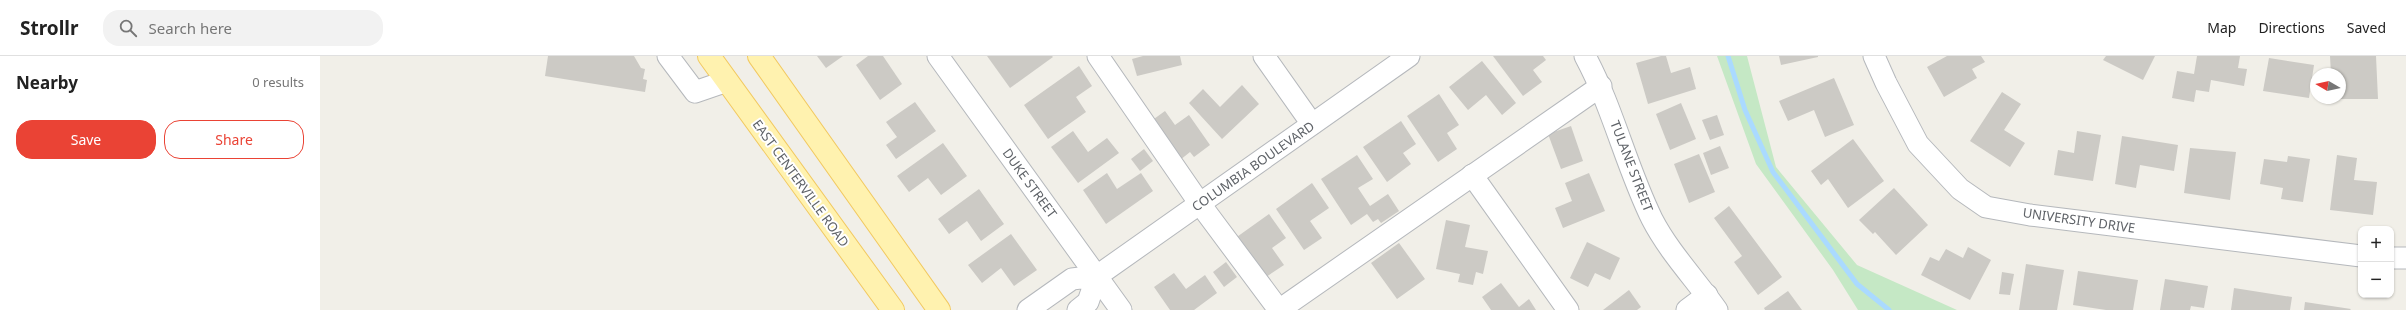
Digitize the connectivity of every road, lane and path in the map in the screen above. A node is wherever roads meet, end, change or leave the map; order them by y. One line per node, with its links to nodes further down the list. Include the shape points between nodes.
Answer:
1 (668, 56): 10 (street, via 695,92)
2 (709, 56): 10 (main road, EAST CENTERVILLE ROAD)
3 (759, 56): 21 (main road)
4 (938, 56): 18 (street, DUKE STREET)
5 (1098, 56): 14 (street)
6 (1264, 56): 12 (street)
7 (1409, 56): 12 (street, COLUMBIA BOULEVARD)
8 (1585, 56): 11 (street, TULANE STREET)
9 (1874, 56): 15 (street, UNIVERSITY DRIVE, via 1918,144 1960,189 1986,207 2030,215)
10 (727, 81): 20 (main road, EAST CENTERVILLE ROAD)
11 (1601, 86): 13 (street); 19 (street, TULANE STREET, via 1635,182 1653,220 1674,253)
12 (1312, 124): 14 (street, COLUMBIA BOULEVARD)
13 (1472, 175): 25 (street); 26 (street)
14 (1200, 204): 18 (street, COLUMBIA BOULEVARD); 25 (street)
15 (2358, 256)
16 (2394, 258): 17 (street)
17 (2406, 258)
18 (1097, 276): 22 (street, COLUMBIA BOULEVARD, via 1072,279); 23 (street, via 1088,302); 24 (street, DUKE STREET)
19 (1712, 303): 27 (street)
20 (892, 310)
21 (939, 310)
22 (1028, 310)
23 (1078, 310)
24 (1121, 310)
25 (1279, 310)
26 (1568, 310)
27 (1687, 310)

